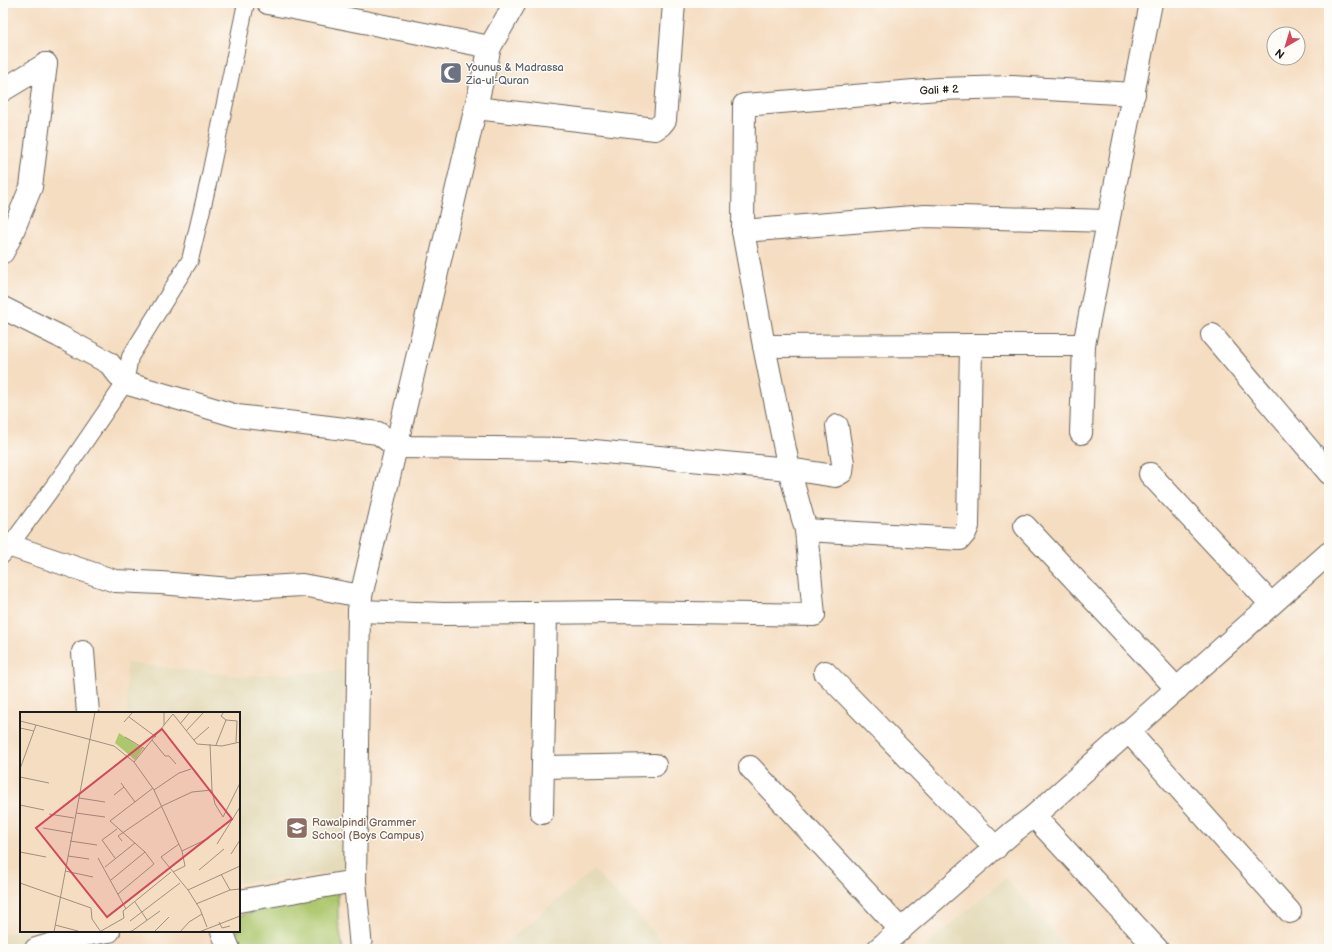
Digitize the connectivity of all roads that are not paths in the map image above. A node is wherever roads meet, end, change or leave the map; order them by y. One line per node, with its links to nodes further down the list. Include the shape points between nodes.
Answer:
1 (246, 3): 18 (street, via 190,260 130,357)
2 (268, 3): 6 (street)
3 (515, 3): 6 (street)
4 (674, 3): 9 (street, via 665,120 655,129)
5 (1151, 3): 8 (street)
6 (490, 47): 9 (street)
7 (3, 90): 12 (street, via 46,64 31,187)
8 (1134, 94): 10 (street); 11 (street, Gali # 2, via 1012,87 938,89 744,105)
9 (476, 108): 21 (street)
10 (1108, 221): 11 (street, via 924,216); 16 (street)
11 (743, 231): 17 (street)
12 (3, 252)
13 (3, 308): 18 (street, via 109,363)
14 (1212, 335): 23 (street)
15 (971, 344): 16 (street); 17 (street); 26 (street, via 966,533 960,539)
16 (1084, 345): 20 (street)
17 (764, 346): 22 (street)
18 (125, 383): 21 (street, via 237,416 378,433); 27 (street)
19 (837, 426): 22 (street, via 842,472 835,476)
20 (1082, 434)
21 (397, 447): 22 (street, via 572,450); 29 (street)
22 (789, 469): 26 (street)
23 (1329, 473)
24 (1150, 474): 30 (street)
25 (1025, 526): 34 (street)
26 (806, 530): 31 (street, via 814,615)
27 (7, 550): 29 (street, via 115,581 230,589 302,585)
28 (1329, 553): 30 (street)
29 (360, 604): 31 (street, via 444,614); 43 (street)
30 (1271, 604): 34 (street)
31 (546, 612): 38 (street)
32 (83, 652): 35 (street)
33 (825, 672): 42 (street)
34 (1177, 689): 36 (street)
35 (88, 712)
36 (1129, 732): 41 (street); 45 (street)
37 (655, 765): 38 (street)
38 (543, 767): 40 (street)
39 (750, 767): 46 (street)
40 (542, 813)
41 (1034, 816): 42 (street); 54 (street)
42 (996, 848): 46 (street)
43 (355, 881): 44 (street); 52 (street)
44 (240, 901)
45 (1290, 912)
46 (901, 930): 53 (street)
47 (106, 932): 49 (street)
48 (222, 932): 51 (street)
49 (81, 942): 50 (street)
50 (36, 949)
51 (229, 949)
52 (361, 949)
53 (878, 949)
54 (1157, 949)

